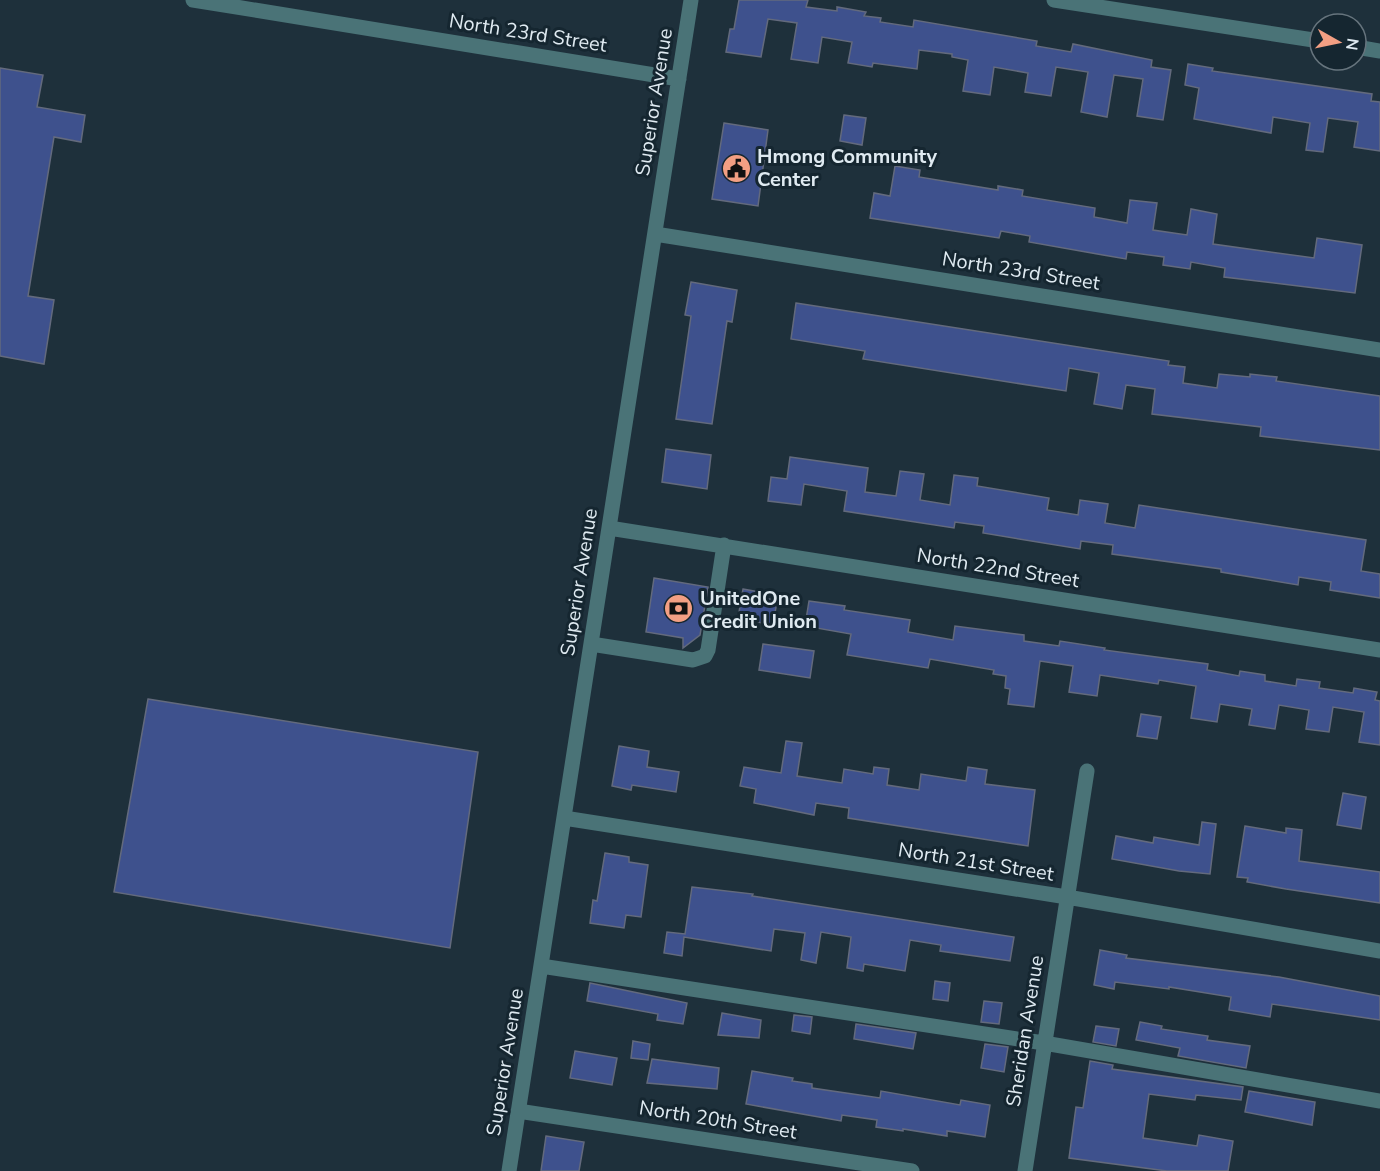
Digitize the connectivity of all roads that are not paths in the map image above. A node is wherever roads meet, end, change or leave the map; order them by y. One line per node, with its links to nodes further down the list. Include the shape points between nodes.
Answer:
1 (193, 0): 5 (street, North 23rd Street)
2 (691, 0): 5 (street, Superior Avenue)
3 (1054, 0): 4 (street)
4 (1308, 40)
5 (679, 79): 6 (street, Superior Avenue)
6 (655, 234): 7 (street, North 23rd Street); 8 (street, Superior Avenue)
7 (1380, 350)
8 (609, 528): 9 (street, North 22nd Street); 10 (street, Superior Avenue)
9 (724, 545): 10 (street, via 705,656 693,660); 11 (street, North 22nd Street)
10 (591, 644): 13 (street, Superior Avenue)
11 (1380, 650)
12 (1087, 771): 14 (street, Sheridan Avenue)
13 (564, 818): 14 (street, North 21st Street); 16 (street, Superior Avenue)
14 (1067, 897): 15 (street, North 21st Street); 17 (street, Sheridan Avenue)
15 (1380, 951)
16 (541, 966): 17 (street); 19 (street, Superior Avenue)
17 (1044, 1043): 18 (street); 22 (street, Sheridan Avenue)
18 (1380, 1101)
19 (518, 1112): 20 (street, Superior Avenue); 21 (street, North 20th Street)
20 (509, 1171)
21 (912, 1171)
22 (1025, 1171)

